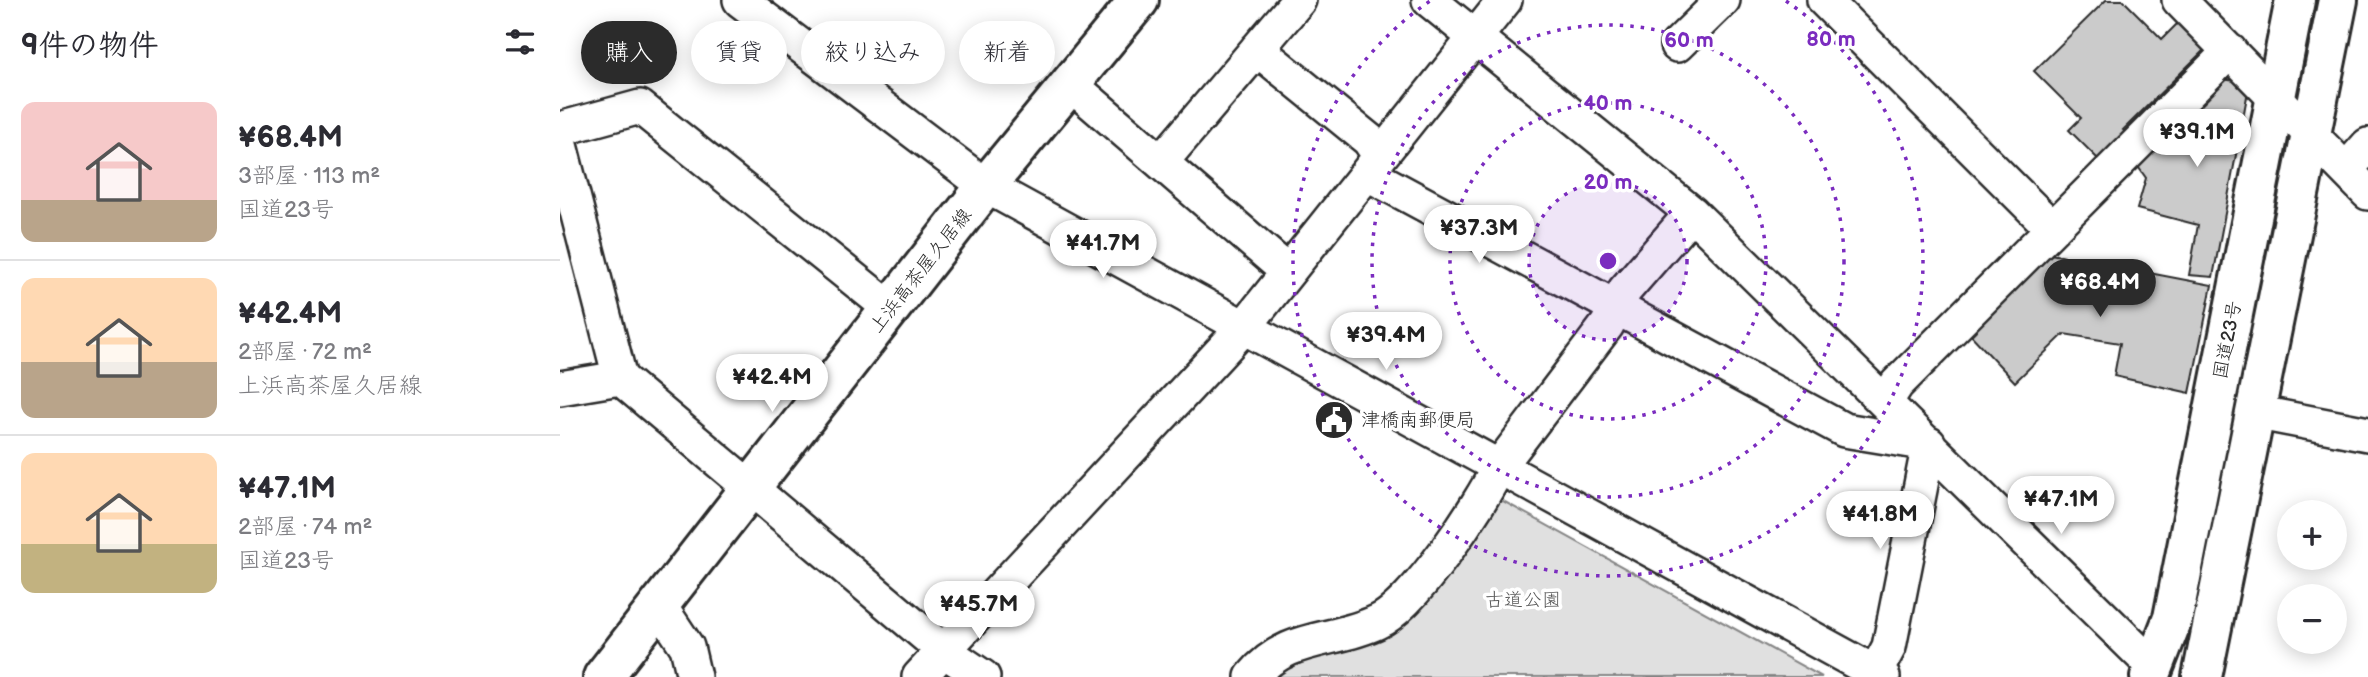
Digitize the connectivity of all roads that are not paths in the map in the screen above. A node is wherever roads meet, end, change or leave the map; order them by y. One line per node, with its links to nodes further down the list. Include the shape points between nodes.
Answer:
1 (740, 0): 24 (street)
2 (1139, 0): 15 (main road, 上浜高茶屋久居線)
3 (1299, 0): 13 (street)
4 (1429, 0): 11 (street)
5 (1505, 0): 11 (street)
6 (1723, 0): 12 (street)
7 (1824, 0): 26 (street)
8 (2179, 0): 14 (street)
9 (2295, 0): 16 (main road, 国道23号)
10 (2338, 0): 18 (main road, 国道23号)
11 (1475, 39): 22 (street); 25 (street)
12 (1677, 45)
13 (1257, 49): 21 (street); 22 (street, via 1369,139)
14 (2230, 51): 16 (street); 26 (street)
15 (1069, 83): 21 (street); 24 (main road, 上浜高茶屋久居線)
16 (2276, 98): 18 (street); 41 (main road, 国道23号, via 2173,618)
17 (560, 129): 29 (street, via 640,107)
18 (2310, 133): 23 (street); 34 (main road, 国道23号)
19 (560, 145): 31 (street)
20 (2368, 145): 23 (street)
21 (1162, 161): 27 (street)
22 (1373, 165): 27 (street); 28 (street)
23 (2357, 181)
24 (986, 186): 29 (main road, 上浜高茶屋久居線); 30 (street)
25 (1692, 213): 28 (street, via 1625,290); 33 (street)
26 (2052, 228): 33 (street, via 1897,384)
27 (1287, 271): 30 (street)
28 (1617, 308): 36 (street, via 1844,430); 37 (street)
29 (891, 309): 38 (main road, 上浜高茶屋久居線)
30 (1245, 326): 37 (street); 40 (street)
31 (620, 378): 32 (street); 38 (street)
32 (560, 388)
33 (1886, 401): 36 (street)
34 (2254, 412): 35 (street); 48 (main road, 国道23号)
35 (2368, 434)
36 (1929, 444): 41 (street); 42 (street, via 1889,647)
37 (1498, 468): 42 (street); 47 (street, via 1486,493 1408,599 1380,621 1351,633 1309,639 1278,653)
38 (753, 488): 39 (main road, 上浜高茶屋久居線); 40 (street)
39 (659, 605): 43 (main road, 上浜高茶屋久居線); 44 (street, via 687,647)
40 (943, 650): 45 (street); 46 (street)
41 (2152, 672)
42 (1878, 676)
43 (603, 677)
44 (694, 677)
45 (919, 677)
46 (984, 677)
47 (1252, 677)
48 (2202, 677)

